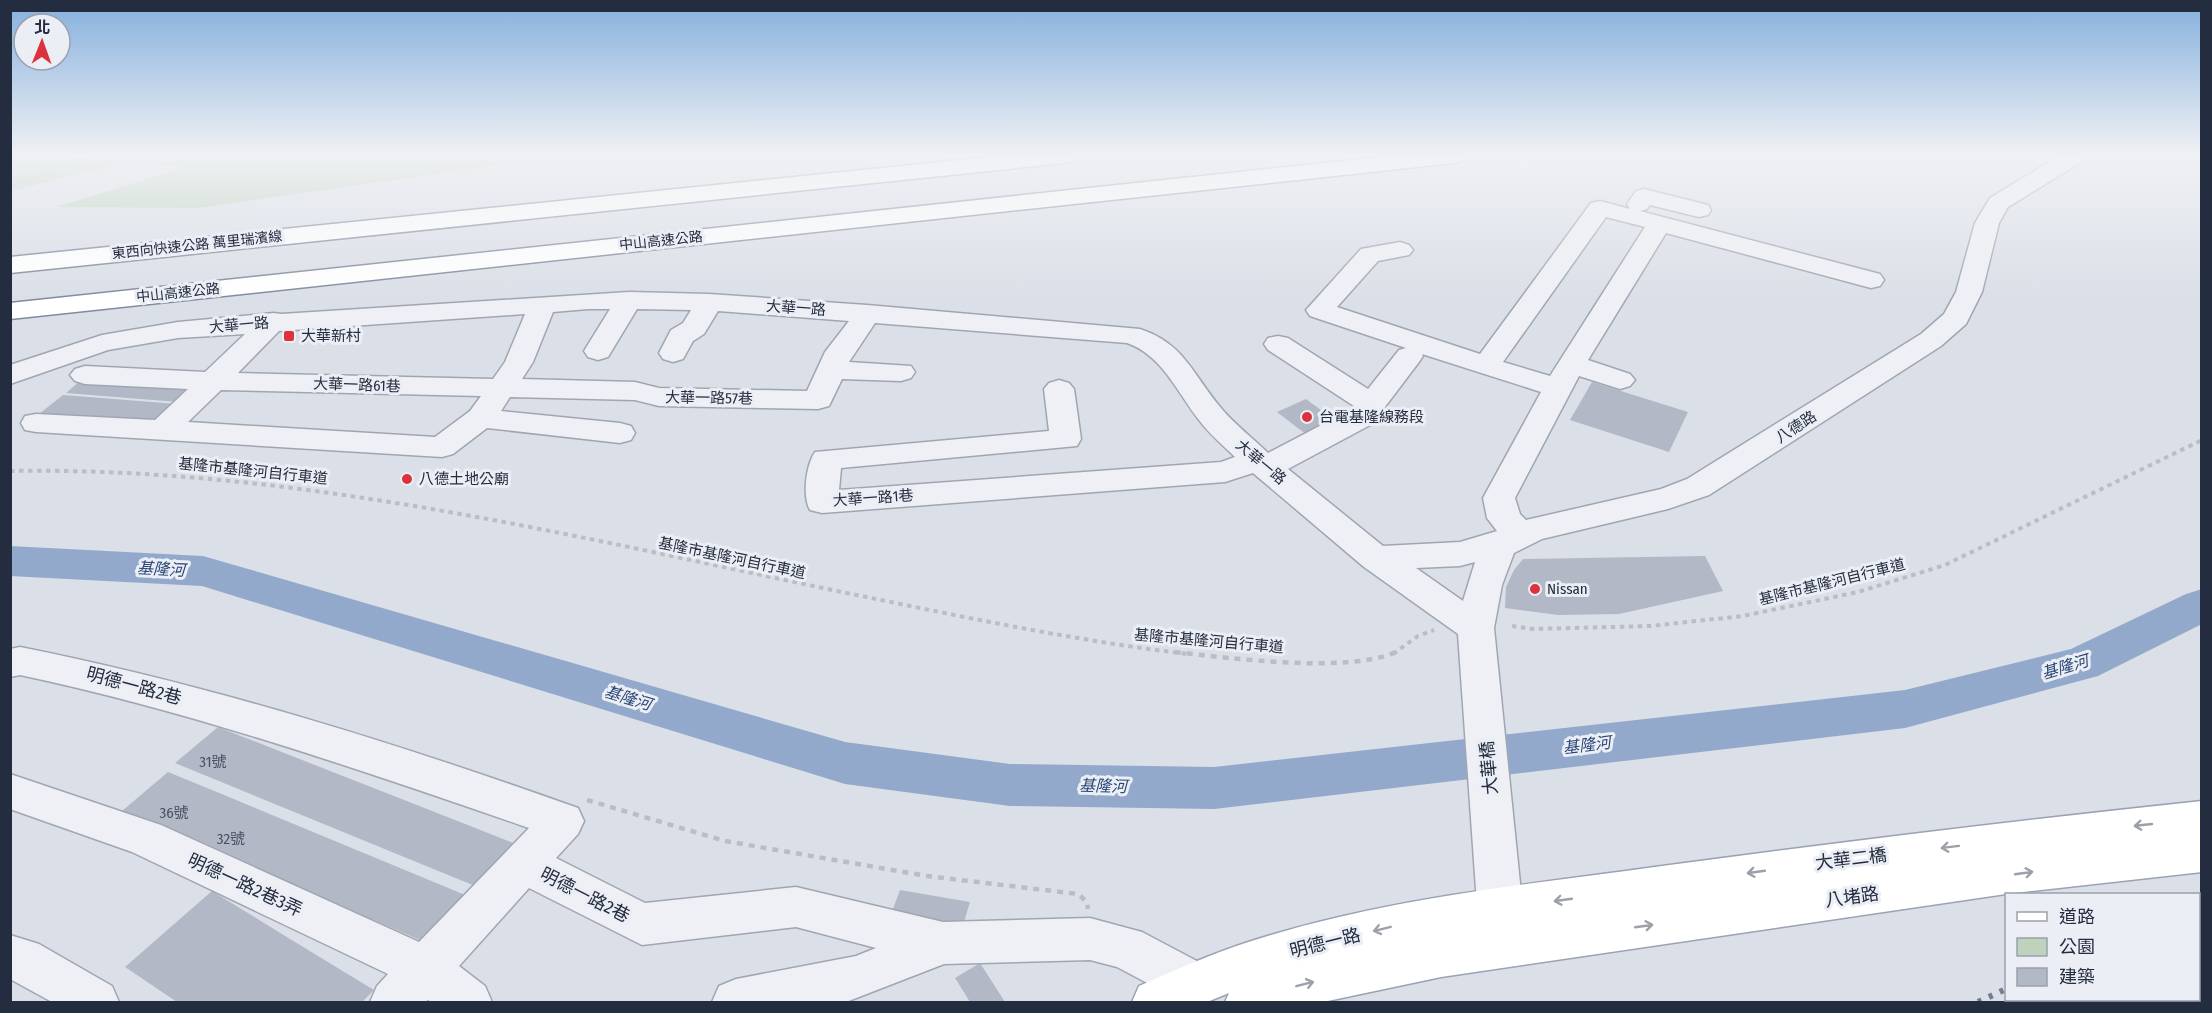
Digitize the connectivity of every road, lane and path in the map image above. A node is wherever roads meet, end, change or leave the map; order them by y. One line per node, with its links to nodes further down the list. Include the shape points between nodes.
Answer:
1 (478, 203): 12 (main road, 東西向快速公路 萬里瑞濱線)
2 (607, 203): 13 (main road, 東西向快速公路 萬里瑞濱線)
3 (890, 203): 15 (main road, 中山高速公路)
4 (1014, 203): 19 (main road, 中山高速公路)
5 (1639, 203): 9 (street)
6 (1673, 203): 8 (street)
7 (1998, 203): 46 (street, 八德路, via 1987,223 1969,292 1956,318 1931,340 1698,487)
8 (1699, 210)
9 (1631, 216): 10 (street); 26 (street, via 1600,208)
10 (1659, 224): 14 (street); 31 (street)
11 (1400, 250): 26 (street, via 1370,254 1320,310)
12 (10, 251)
13 (10, 265)
14 (1871, 280)
15 (10, 297)
16 (629, 300): 17 (street, 大華一路); 18 (street, 大華一路); 23 (street)
17 (710, 302): 20 (street, 大華一路); 24 (street, via 694,328 681,336)
18 (542, 304): 21 (street, 大華一路); 34 (street, via 519,362)
19 (10, 311)
20 (867, 313): 27 (street, 大華一路57巷); 43 (street, 大華一路, via 1105,331 1151,342 1176,366 1211,416)
21 (274, 321): 29 (street, 大華一路, via 102,343); 33 (street)
22 (1278, 344): 36 (street)
23 (598, 351)
24 (673, 353)
25 (1409, 356): 36 (street, 大華一路1巷)
26 (1486, 366): 31 (street)
27 (831, 370): 28 (street); 34 (street, 大華一路57巷, via 818,400)
28 (901, 372)
29 (10, 375)
30 (85, 375): 33 (street, 大華一路61巷)
31 (1565, 376): 32 (street); 46 (street, via 1499,498)
32 (1620, 380)
33 (213, 381): 34 (street, 大華一路61巷); 39 (street)
34 (500, 389): 37 (street)
35 (1059, 389): 41 (street)
36 (1371, 404): 43 (street, 大華一路1巷, via 1361,417)
37 (481, 418): 39 (street, via 442,447); 40 (street)
38 (36, 423): 39 (street)
39 (161, 432)
40 (620, 433)
41 (1066, 439): 45 (street); 45 (street, 大華一路1巷, via 826,459 822,502)
42 (2202, 440): 48 (path, 基隆市基隆河自行車道, via 1944,565 1858,592 1743,616 1650,626)
43 (1261, 463): 45 (street, 大華一路1巷, via 1225,472); 47 (street, 大華一路)
44 (10, 471): 48 (path, 基隆市基隆河自行車道, via 142,472 246,480 350,495 997,625 1137,648 1243,659 1332,662 1381,659 1399,651 1421,632)
45 (1075, 484)
46 (1512, 539): 47 (street, 八德路, via 1460,554); 48 (street, via 1492,563)
47 (1376, 558): 48 (street, 大華一路)
48 (1476, 628): 55 (street, 大華橋)
49 (10, 663): 54 (street, 明德一路2巷, via 20,661 92,674 240,714 563,821)
50 (10, 791): 59 (street, 明德一路2巷3弄, via 146,838)
51 (579, 798): 56 (path, via 725,841 927,876 1078,894 1087,902)
52 (2202, 819): 55 (main road, 大華二橋, one-way to 55, via 1808,864)
53 (2202, 853): 55 (main road, 八堵路, one-way to 53)
54 (524, 864): 57 (street, 明德一路2巷, via 642,924 796,907); 59 (street)
55 (1502, 927): 60 (main road, 明德一路, one-way to 60, via 1418,920 1290,951); 65 (main road, one-way to 55, via 1298,985 1396,962)
56 (1090, 939): 57 (street, 明德一路2巷); 60 (street, 明德一路2巷, via 1126,947)
57 (943, 943): 64 (street, via 856,978)
58 (10, 957): 61 (street, via 22,959)
59 (426, 969): 62 (street); 63 (street, 明德一路2巷3弄)
60 (1174, 993)
61 (95, 1002)
62 (394, 1002)
63 (468, 1002)
64 (736, 1002)
65 (1250, 1002)

